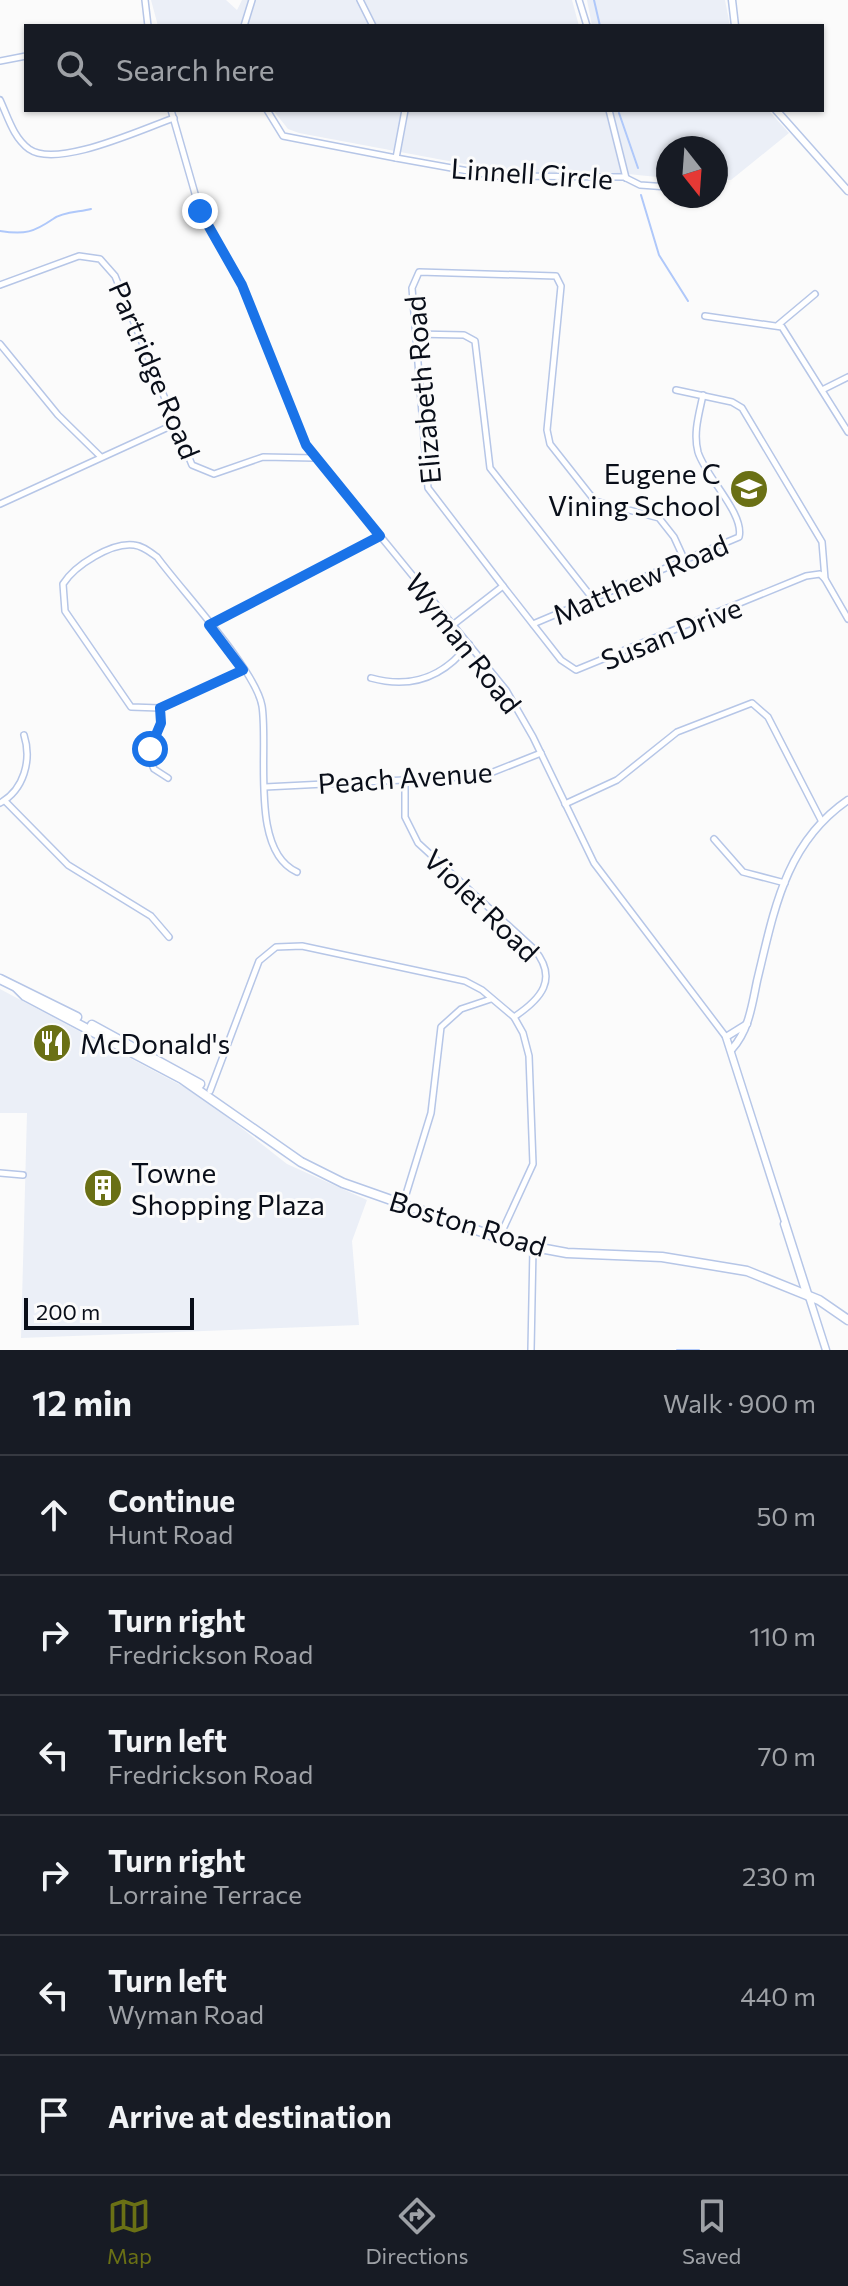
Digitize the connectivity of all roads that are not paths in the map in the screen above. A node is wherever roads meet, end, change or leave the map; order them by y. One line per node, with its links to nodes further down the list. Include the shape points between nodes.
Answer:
1 (145, 0): 6 (street)
2 (252, 0): 7 (street)
3 (360, 0): 8 (street)
4 (579, 0): 9 (street)
5 (732, 0): 10 (street)
6 (148, 24)
7 (245, 24)
8 (372, 24)
9 (586, 24)
10 (735, 24)
11 (24, 56): 12 (street)
12 (0, 61)
13 (0, 100): 19 (street, via 22,143 48,156)
14 (172, 112): 19 (street, Wyman Road)
15 (268, 112): 20 (street, Linnell Circle, via 283,136)
16 (405, 112): 20 (street)
17 (609, 112): 21 (street)
18 (778, 112): 23 (street)
19 (174, 118): 37 (street, Wyman Road, via 204,219 242,285 300,431)
20 (396, 158): 21 (street, Linnell Circle, via 496,176)
21 (626, 179): 22 (street, Linnell Circle)
22 (656, 186)
23 (848, 191)
24 (0, 285): 34 (street, Partridge Road, via 79,256 106,263)
25 (815, 294): 27 (street)
26 (705, 316): 27 (street)
27 (778, 325): 32 (street)
28 (415, 334): 40 (street, Elizabeth Road, via 412,288 419,272 556,276 561,286 550,444 595,501 652,514 664,522); 42 (street, Elizabeth Road, via 428,488); 43 (street, via 464,335 475,341 490,468)
29 (0, 344): 36 (street, via 58,415)
30 (848, 377): 32 (street)
31 (676, 390): 33 (street)
32 (822, 390): 35 (street)
33 (703, 395): 40 (street, Matthew Road, via 696,432 699,454 741,533); 41 (street, via 744,410 824,545)
34 (175, 424): 36 (street); 37 (street, Partridge Road, via 189,461 209,474 263,457)
35 (848, 432)
36 (100, 456): 38 (street)
37 (316, 458): 39 (street, Wyman Road)
38 (0, 504)
39 (380, 536): 45 (street, Wyman Road); 47 (street)
40 (685, 561): 43 (street, Matthew Road)
41 (825, 579): 44 (street); 46 (street, Susan Drive, via 820,574 806,576 582,669 566,665)
42 (503, 586): 45 (street); 46 (street, Susan Drive)
43 (593, 599): 46 (street, Matthew Road)
44 (848, 619)
45 (454, 624): 48 (street, Wyman Road)
46 (533, 624)
47 (209, 625): 49 (street); 51 (street, via 157,557 138,545 89,561 63,584 65,611 124,699 135,708)
48 (469, 644): 50 (street, via 422,680); 53 (street, Wyman Road, via 511,699)
49 (243, 670): 51 (street); 56 (street, via 262,706)
50 (371, 678)
51 (160, 708): 54 (street, via 161,723 149,758)
52 (24, 735): 58 (street, via 29,753 25,768 17,790)
53 (541, 753): 55 (street, Peach Avenue, via 483,776); 59 (street, Wyman Road)
54 (168, 778)
55 (405, 780): 56 (street, Peach Avenue); 68 (street, Violet Road, via 405,817 418,843 544,963 545,989)
56 (265, 787): 62 (street, via 269,835 287,868)
57 (848, 800): 60 (street)
58 (2, 802): 64 (street, via 59,858 151,916)
59 (565, 804): 60 (street, via 617,780 677,732 752,703 768,717); 70 (street, Wyman Road, via 600,872)
60 (821, 820): 63 (street, via 800,847)
61 (714, 839): 63 (street, via 743,872)
62 (297, 872)
63 (785, 883): 69 (street)
64 (169, 937)
65 (0, 979): 66 (main road, Boston Road)
66 (17, 988): 72 (main road, Boston Road, via 174,1067); 73 (main road, Boston Road)
67 (492, 999): 68 (street); 72 (street, via 473,984 451,977 286,945 264,955); 76 (street, via 475,1001 441,1027 431,1113)
68 (514, 1017): 77 (street, via 529,1056 533,1164)
69 (747, 1024): 70 (street); 71 (street)
70 (726, 1037): 71 (street, Wyman Road)
71 (732, 1049): 79 (street, Wyman Road)
72 (210, 1091): 73 (main road, Boston Road)
73 (240, 1117): 76 (main road, Boston Road, via 325,1175)
74 (0, 1173): 75 (street)
75 (23, 1175)
76 (402, 1204): 77 (main road, Boston Road)
77 (498, 1239): 78 (main road, Boston Road)
78 (533, 1248): 79 (main road, Boston Road, via 729,1267 766,1276); 81 (street)
79 (807, 1296): 80 (main road, Boston Road); 82 (street, Wyman Road)
80 (848, 1320)
81 (531, 1350)
82 (826, 1350)

